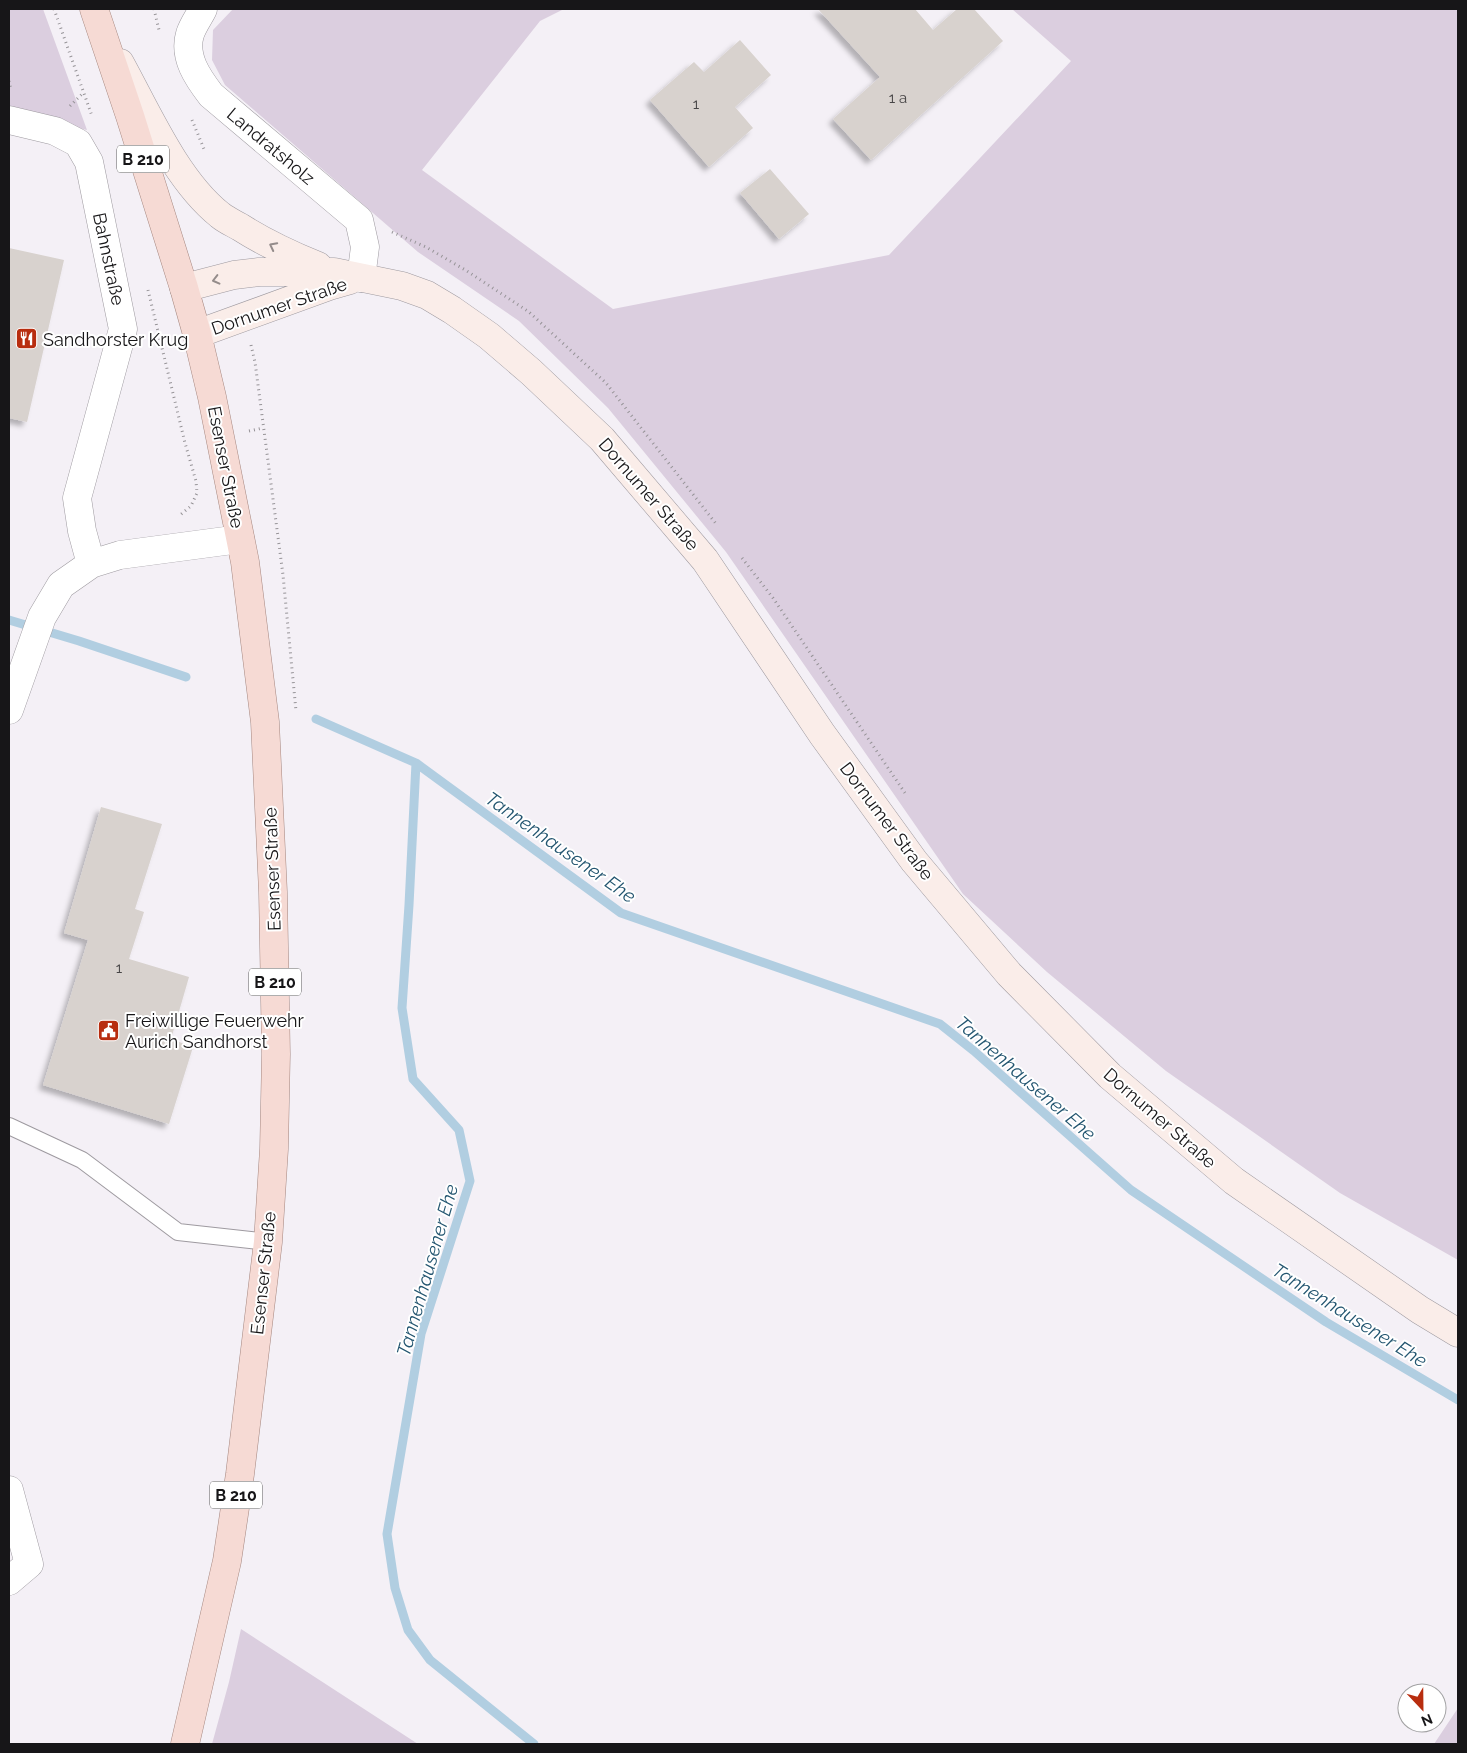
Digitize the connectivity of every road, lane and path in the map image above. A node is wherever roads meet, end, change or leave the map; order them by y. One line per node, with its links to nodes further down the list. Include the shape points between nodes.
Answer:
1 (203, 9): 5 (street, Landratsholz, via 190,34 188,48 199,80 211,95 359,220 365,247)
2 (98, 20): 4 (main road, one-way to 2, via 293,256 220,216 195,191 168,151); 6 (main road, Esenser Straße / B 210)
3 (9, 120): 11 (street, Bahnstraße, via 55,131 78,142 89,162 123,330 77,498)
4 (334, 272): 5 (main road, Dornumer Straße); 6 (main road, Dornumer Straße, one-way to 6, via 259,272)
5 (361, 278): 7 (main road, Dornumer Straße, via 329,286); 15 (main road, Dornumer Straße, via 402,286 427,295 452,310 518,360 602,439 705,560 822,734 914,861 1009,974 1110,1076 1234,1181)
6 (184, 288): 7 (main road, Esenser Straße / B 210)
7 (197, 334): 10 (main road, Esenser Straße / B 210)
8 (185, 444): 9 (path, via 197,493 191,506)
9 (172, 520)
10 (240, 539): 11 (street, via 120,555); 14 (main road, Esenser Straße / B 210, via 266,722 273,892 276,1054)
11 (91, 564): 12 (street, via 62,585 42,617)
12 (9, 710)
13 (9, 1126): 14 (lane, via 82,1160 178,1232)
14 (268, 1242): 18 (main road, Esenser Straße / B 210, via 240,1474 226,1561)
15 (1458, 1333)
16 (9, 1490): 17 (street, via 29,1564)
17 (9, 1581)
18 (185, 1744)

